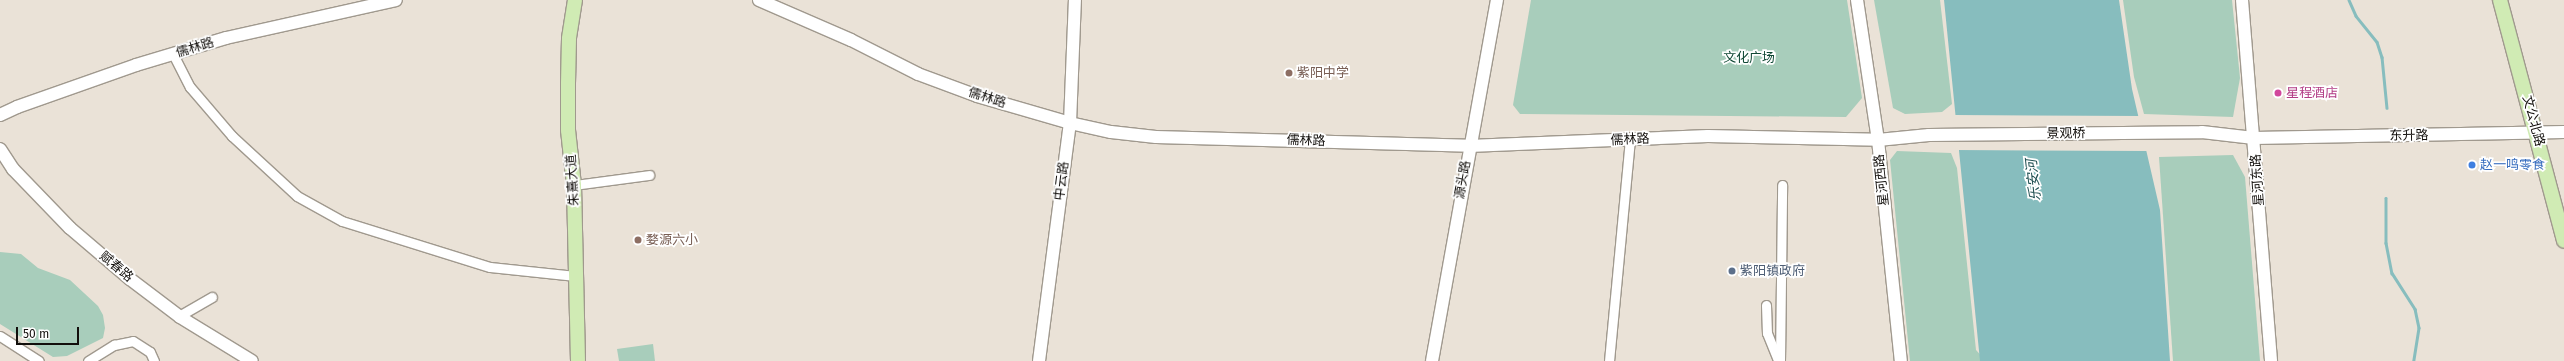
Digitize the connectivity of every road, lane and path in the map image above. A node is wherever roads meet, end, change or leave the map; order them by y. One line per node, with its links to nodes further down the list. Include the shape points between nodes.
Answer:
1 (396, 0): 9 (main road, 儒林路, via 226,38)
2 (575, 0): 20 (main road, 朱熹大道, via 569,39 568,82 568,130)
3 (759, 0): 11 (main road, 儒林路, via 851,40 918,74 977,96)
4 (1075, 0): 11 (main road, 中云路)
5 (1497, 0): 17 (main road, 源头路)
6 (1857, 0): 16 (main road, 星河西路)
7 (2242, 0): 14 (main road, 星河东路)
8 (2500, 0): 13 (main road, 文公北路)
9 (173, 54): 10 (main road, 儒林路); 23 (street, via 190,87 232,136 297,196 342,222 490,267)
10 (0, 115)
11 (1070, 123): 17 (main road, 儒林路, via 1156,138); 33 (main road, 中云路)
12 (2564, 132): 13 (main road, 东升路 / 东升路)
13 (2536, 134): 14 (main road, 东升路 / 东升路); 22 (main road, 文公北路)
14 (2254, 138): 16 (main road, 景观桥, via 2202,132 1929,135); 38 (main road, 星河东路)
15 (1630, 140): 16 (main road, 儒林路, via 1708,136); 17 (main road, 儒林路); 35 (street)
16 (1878, 140): 37 (main road, 星河西路)
17 (1469, 146): 34 (main road, 源头路)
18 (0, 149): 26 (main road, 赋春路, via 13,169 70,228)
19 (648, 175): 20 (street)
20 (574, 185): 23 (main road, 朱熹大道)
21 (1782, 185): 36 (street)
22 (2564, 241)
23 (576, 276): 32 (main road, 朱熹大道)
24 (212, 297): 26 (street)
25 (1766, 305): 36 (street, via 1768,333)
26 (179, 316): 31 (main road, 赋春路)
27 (0, 336): 28 (street)
28 (39, 361)
29 (88, 361): 30 (street, via 114,345 133,341 150,352)
30 (154, 361)
31 (252, 361)
32 (578, 361)
33 (1039, 361)
34 (1432, 361)
35 (1609, 361)
36 (1779, 361)
37 (1901, 361)
38 (2272, 361)

